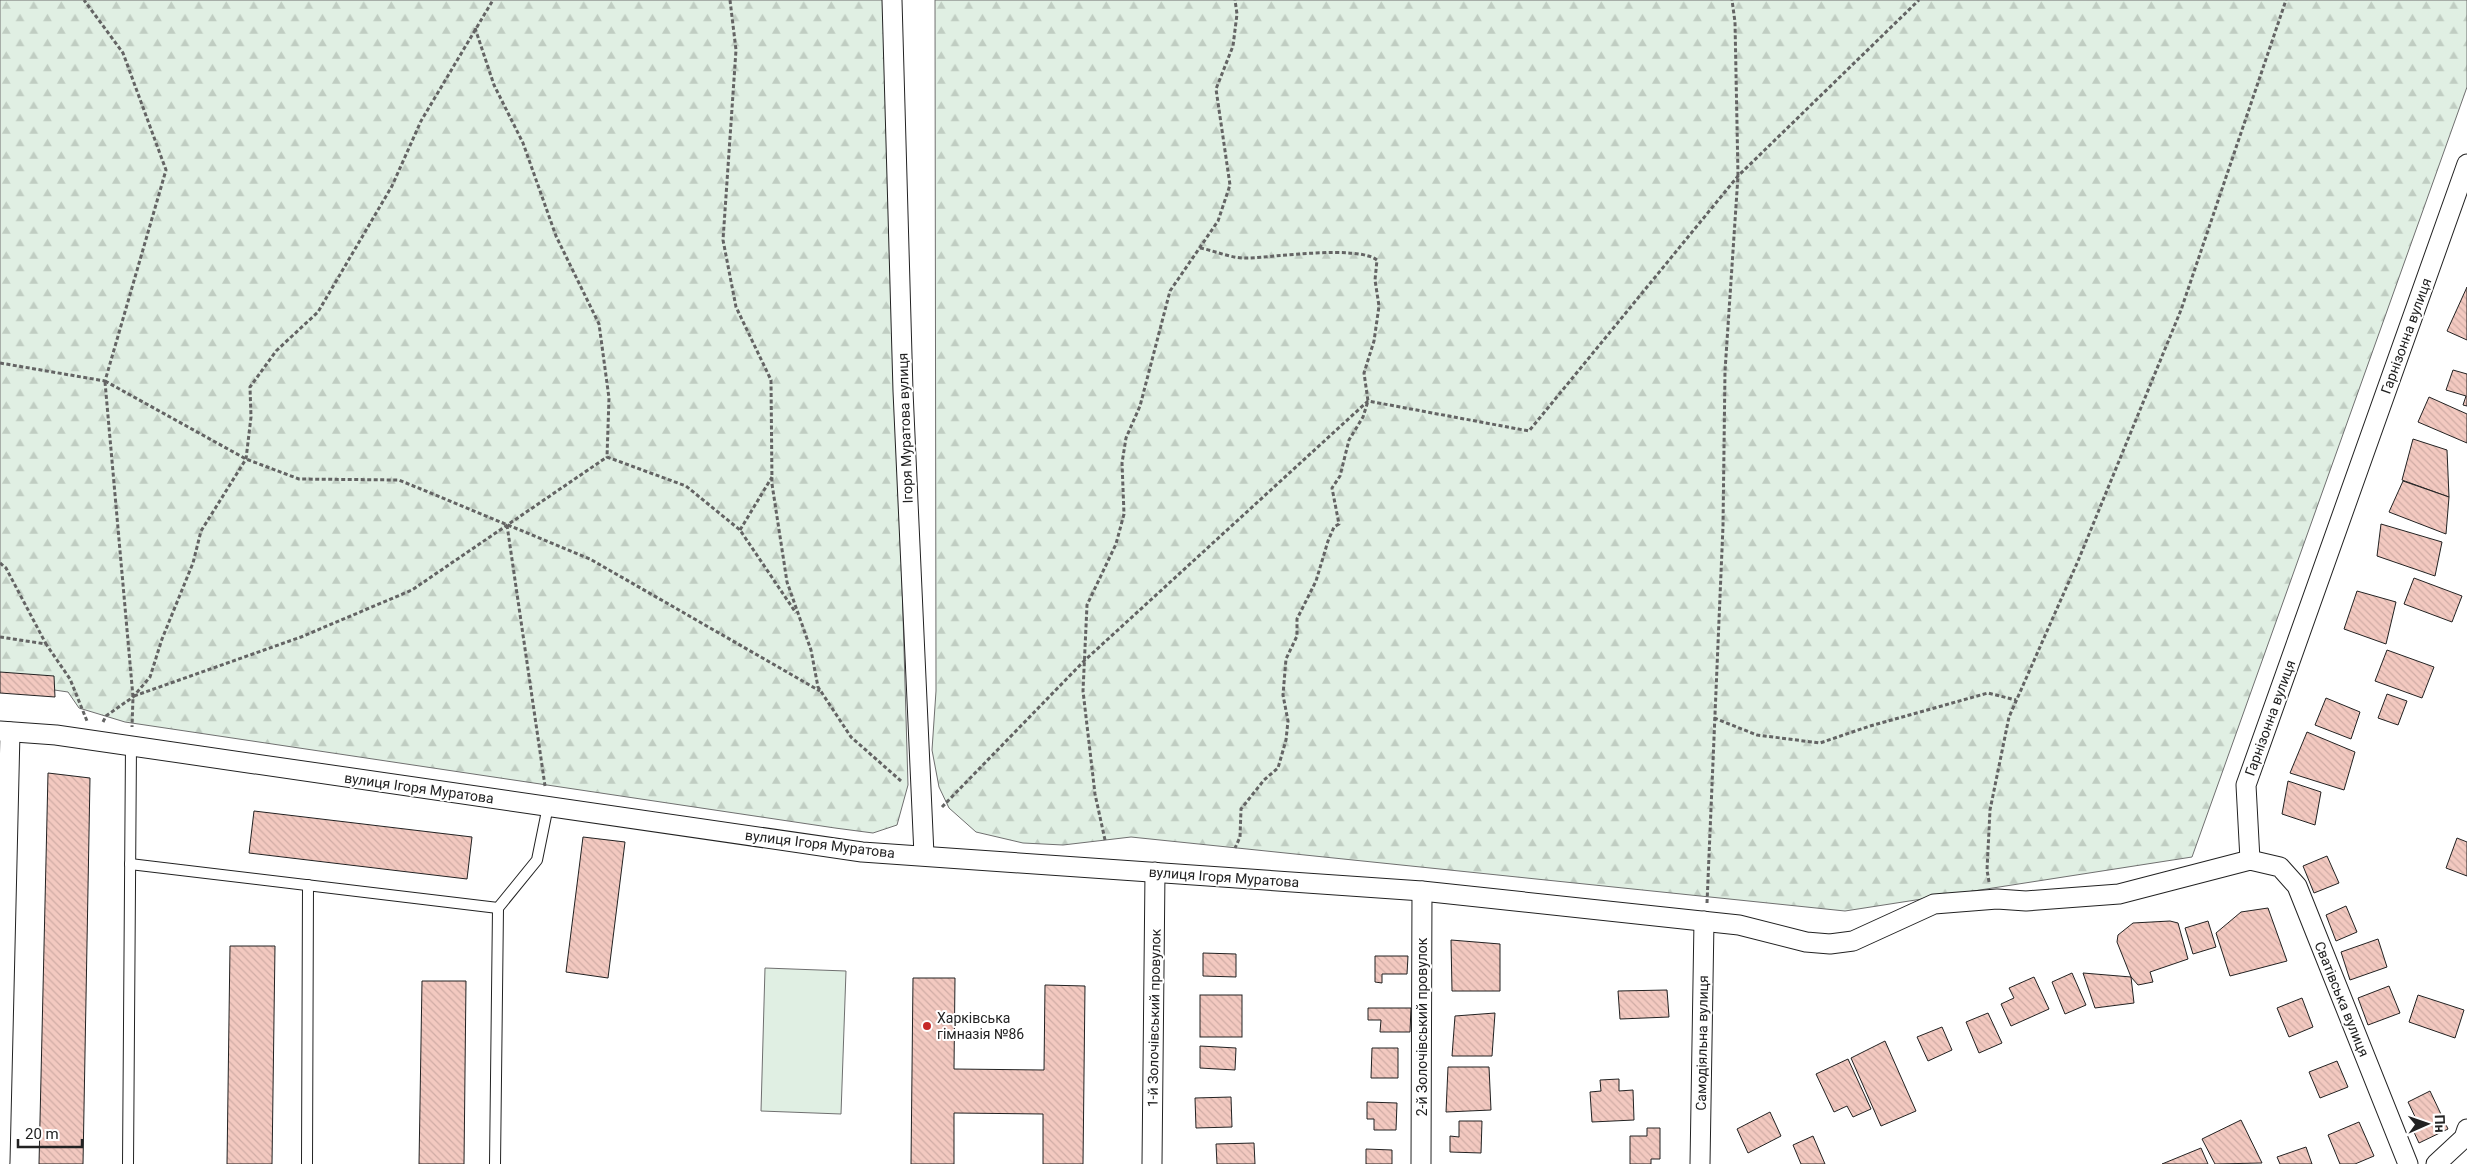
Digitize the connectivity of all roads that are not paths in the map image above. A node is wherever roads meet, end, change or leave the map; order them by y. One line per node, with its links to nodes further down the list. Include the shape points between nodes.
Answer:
1 (892, 0): 6 (street, Ігоря Муратова вулиця, via 902,392)
2 (2467, 164): 7 (street, Гарнізонна вулиця, via 2246,785)
3 (5, 731): 4 (street, вулиця Ігоря Муратова); 15 (street)
4 (131, 746): 5 (street, вулиця Ігоря Муратова); 8 (lane)
5 (548, 806): 6 (street, вулиця Ігоря Муратова, via 862,852); 12 (lane, via 537,860)
6 (924, 855): 9 (street, вулиця Ігоря Муратова)
7 (2250, 860): 13 (street, via 2119,894 1934,904 1853,941 1830,944); 22 (street, Сватівська вулиця, via 2280,867 2297,886)
8 (130, 864): 10 (lane); 16 (lane)
9 (1155, 872): 11 (street, вулиця Ігоря Муратова); 19 (street, 1-й Золочівський провулок)
10 (308, 885): 12 (lane); 17 (lane)
11 (1422, 891): 13 (street, вулиця Ігоря Муратова); 20 (street, 2-й Золочівський провулок)
12 (498, 908): 18 (lane)
13 (1704, 921): 21 (street, Самодіяльна вулиця)
14 (2467, 1129): 23 (street, via 2464,1138)
15 (0, 1162)
16 (128, 1164)
17 (306, 1164)
18 (495, 1164)
19 (1152, 1164)
20 (1421, 1164)
21 (1700, 1164)
22 (2408, 1164)
23 (2436, 1164)

